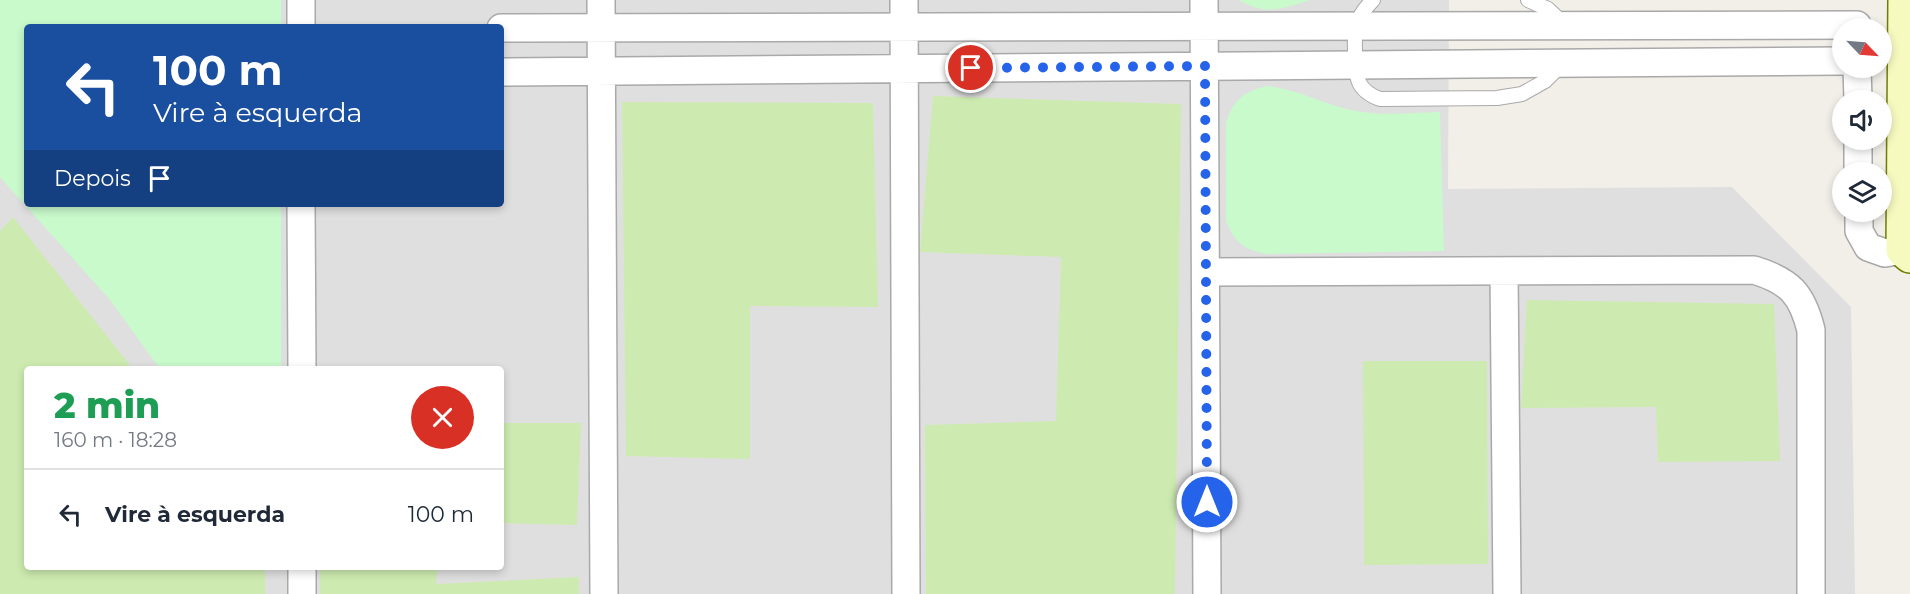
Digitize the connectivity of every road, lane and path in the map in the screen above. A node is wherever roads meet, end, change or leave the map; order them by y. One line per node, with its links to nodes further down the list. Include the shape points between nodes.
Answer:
1 (301, 0): 9 (street)
2 (601, 0): 14 (street)
3 (904, 0): 12 (street)
4 (1374, 0): 10 (lane, via 1362,12)
5 (1528, 0): 11 (lane, via 1548,9)
6 (1905, 0): 23 (street)
7 (1204, 13): 10 (street); 12 (street); 17 (street)
8 (1832, 19): 11 (street)
9 (301, 24)
10 (1356, 26): 11 (street); 16 (lane)
11 (1566, 26)
12 (904, 27): 14 (street); 18 (street)
13 (504, 28): 14 (street)
14 (602, 28): 19 (street)
15 (1832, 61): 16 (street)
16 (1356, 65): 17 (street)
17 (1205, 66): 18 (street); 25 (street)
18 (904, 69): 19 (street); 30 (street)
19 (602, 71): 20 (street); 29 (street)
20 (504, 72)
21 (301, 207): 26 (street)
22 (1859, 222): 23 (street, via 1859,231 1868,247)
23 (1906, 253)
24 (1504, 271): 25 (street); 32 (street); 33 (street, via 1754,270 1776,276 1793,290 1806,308 1811,330)
25 (1206, 272): 31 (street)
26 (302, 366)
27 (302, 570): 28 (street)
28 (302, 594)
29 (604, 594)
30 (906, 594)
31 (1207, 594)
32 (1507, 594)
33 (1811, 594)

